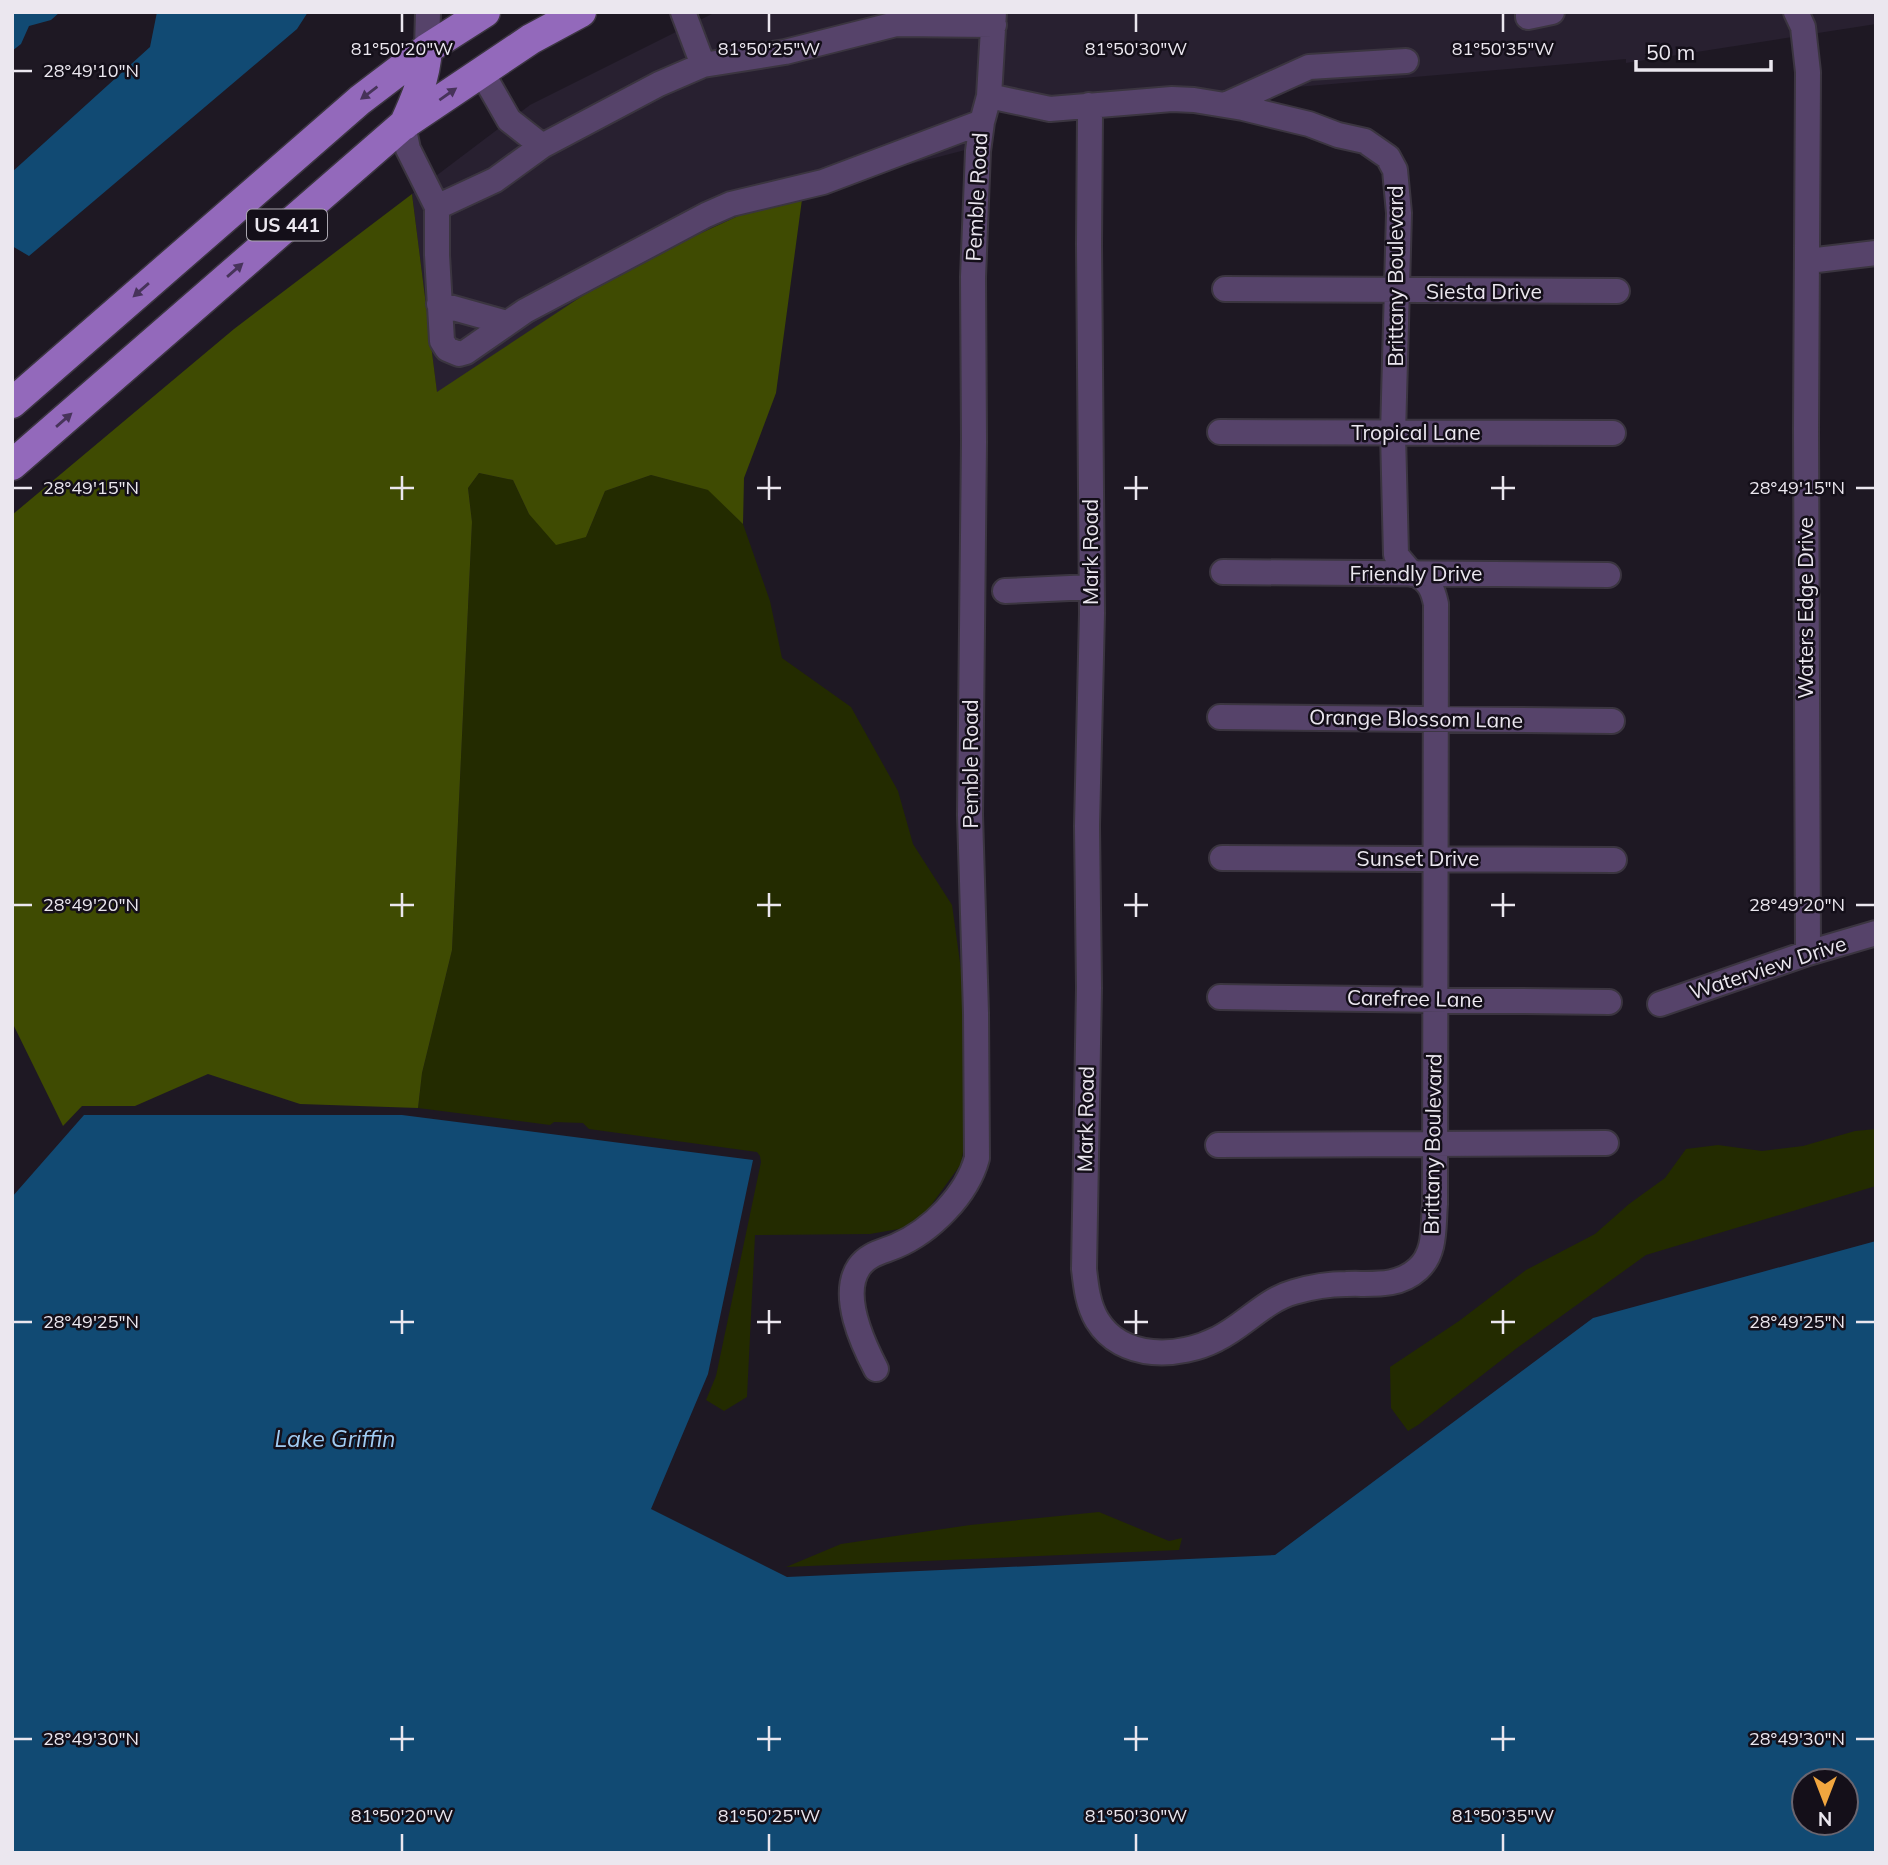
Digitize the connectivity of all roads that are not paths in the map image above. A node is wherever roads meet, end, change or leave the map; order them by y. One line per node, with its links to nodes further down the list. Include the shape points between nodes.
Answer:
1 (428, 12): 10 (street)
2 (485, 12): 10 (main road, US 441)
3 (493, 12): 13 (main road, via 479,36)
4 (581, 12): 13 (main road, US 441)
5 (683, 12): 12 (street)
6 (1528, 12): 7 (street, via 1528,17)
7 (1552, 12)
8 (1796, 12): 22 (street, Waters Edge Drive, via 1803,27 1808,72)
9 (994, 19): 12 (street, via 897,24 785,52); 14 (street)
10 (427, 50): 18 (main road, via 421,89); 28 (main road, US 441, one-way to 28, via 360,100)
11 (1406, 61): 16 (street, via 1309,67)
12 (703, 65): 19 (street)
13 (481, 71): 18 (main road, US 441, one-way to 13); 19 (street, via 509,120)
14 (989, 96): 15 (street, via 1050,109); 17 (street, Pemble Road)
15 (1089, 105): 16 (street, Brittany Boulevard, via 1172,99); 36 (street, Mark Road)
16 (1225, 105): 25 (street, Brittany Boulevard, via 1365,141 1388,157 1398,188)
17 (982, 121): 27 (street, via 823,181 731,204); 54 (street, Pemble Road, via 972,277 970,816 977,1158 954,1203 914,1236 873,1254 855,1275 854,1316)
18 (404, 125): 20 (street, via 408,149); 32 (main road, US 441, one-way to 18)
19 (542, 146): 20 (street, via 495,180)
20 (437, 207): 26 (street)
21 (1876, 253): 22 (street)
22 (1808, 261): 45 (street, Waters Edge Drive)
23 (1225, 289): 25 (street, Siesta Drive)
24 (1618, 291): 25 (street, Siesta Drive)
25 (1398, 292): 31 (street, Brittany Boulevard)
26 (439, 304): 27 (street); 27 (street, via 442,341 459,354)
27 (507, 323)
28 (16, 393)
29 (1220, 432): 31 (street, Tropical Lane)
30 (1613, 433): 31 (street, Tropical Lane)
31 (1393, 434): 34 (street, Brittany Boulevard, via 1396,555)
32 (12, 465)
33 (1223, 572): 34 (street, Friendly Drive)
34 (1414, 574): 35 (street, Friendly Drive); 39 (street, Brittany Boulevard, via 1427,580 1436,604)
35 (1608, 575)
36 (1091, 587): 37 (street); 53 (street, Mark Road)
37 (1004, 591)
38 (1220, 717): 39 (street, Orange Blossom Lane)
39 (1436, 720): 40 (street, Orange Blossom Lane); 42 (street, Brittany Boulevard)
40 (1612, 721)
41 (1222, 858): 42 (street, Sunset Drive)
42 (1435, 860): 43 (street, Sunset Drive); 47 (street, Brittany Boulevard)
43 (1614, 860)
44 (1876, 933): 45 (street, Waterview Drive)
45 (1808, 953): 49 (street, Waterview Drive)
46 (1220, 997): 47 (street, Carefree Lane)
47 (1435, 999): 48 (street, Carefree Lane); 50 (street, Brittany Boulevard)
48 (1609, 1002)
49 (1660, 1004)
50 (1434, 1143): 51 (street); 52 (street); 53 (street, Brittany Boulevard, via 1432,1247 1417,1270 1390,1283 1318,1286 1291,1292 1217,1339 1177,1353 1126,1345 1108,1335 1097,1321 1084,1269)
51 (1606, 1143)
52 (1218, 1145)
53 (1085, 1184)
54 (876, 1369)

